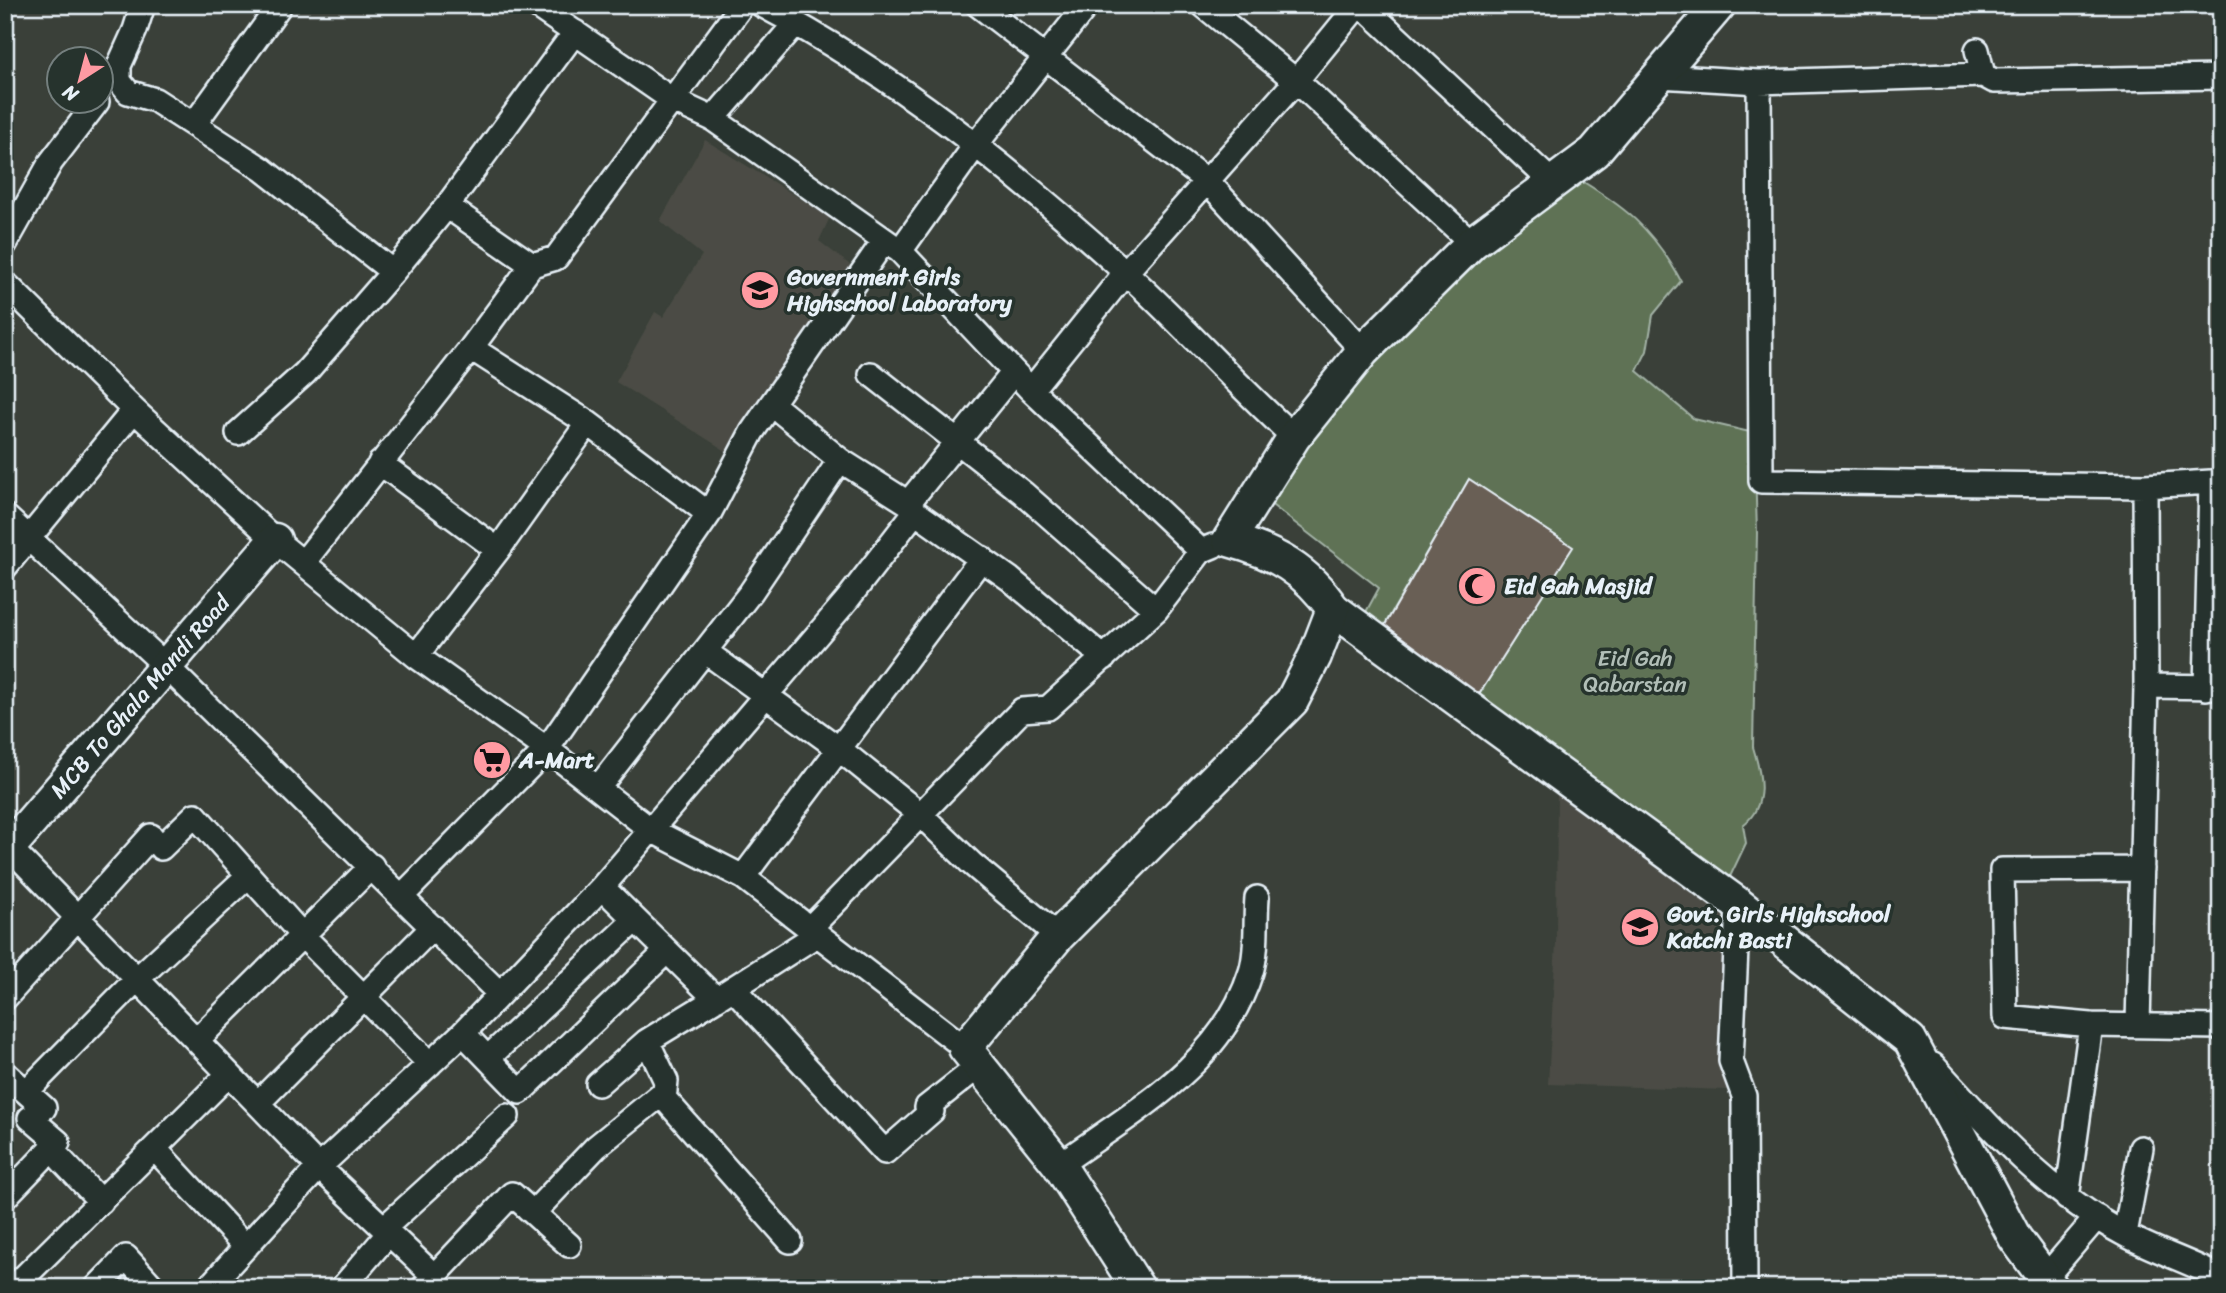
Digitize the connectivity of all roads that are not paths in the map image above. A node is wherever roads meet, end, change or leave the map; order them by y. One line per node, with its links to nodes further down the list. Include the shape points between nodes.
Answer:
1 (143, 5): 15 (street)
2 (280, 5): 25 (street)
3 (742, 5): 22 (street)
4 (762, 5): 11 (street)
5 (978, 5): 14 (street)
6 (1087, 5): 14 (street)
7 (1203, 5): 20 (street)
8 (1360, 5): 20 (street); 28 (street)
9 (1719, 5): 18 (street)
10 (548, 9): 12 (street)
11 (796, 23): 24 (street); 26 (street)
12 (575, 32): 22 (street); 29 (street)
13 (1977, 50): 17 (street)
14 (1045, 55): 26 (street); 27 (street)
15 (119, 67): 16 (street); 25 (street, via 119,81 128,92 155,100)
16 (116, 72)
17 (1983, 75): 19 (street, via 1994,81); 21 (street)
18 (1659, 76): 21 (street); 28 (street, via 1594,152)
19 (2221, 77)
20 (1296, 81): 27 (street); 30 (street)
21 (1759, 82): 50 (street, via 1761,481)
22 (674, 101): 24 (street); 33 (street, via 556,258)
23 (86, 116): 31 (street, via 51,162)
24 (713, 119): 32 (street)
25 (195, 123): 34 (street, via 262,169)
26 (977, 144): 32 (street); 35 (street)
27 (1208, 182): 35 (street); 38 (street)
28 (1553, 183): 30 (street)
29 (447, 206): 33 (street); 34 (street)
30 (1472, 243): 38 (street)
31 (5, 244)
32 (892, 246): 39 (street); 42 (street, via 839,302)
33 (532, 265): 37 (street)
34 (393, 272): 45 (street, via 305,373)
35 (1126, 272): 41 (street); 46 (street)
36 (5, 283): 43 (street)
37 (471, 348): 44 (street); 49 (street)
38 (1363, 351): 46 (street)
39 (1014, 372): 41 (street); 47 (street)
40 (872, 374): 47 (street)
41 (1031, 390): 56 (street)
42 (773, 405): 48 (street); 52 (street, via 752,432)
43 (134, 410): 54 (street); 55 (street)
44 (588, 423): 52 (street); 57 (street)
45 (238, 433)
46 (1294, 437): 56 (street)
47 (957, 440): 51 (street); 62 (street)
48 (840, 460): 51 (street); 63 (street)
49 (380, 463): 57 (street); 59 (street)
50 (2145, 486): 67 (street); 68 (street, via 2211,482)
51 (912, 508): 58 (street); 69 (street, via 847,600)
52 (709, 514): 71 (street)
53 (5, 516): 54 (street)
54 (32, 538): 60 (street); 66 (street)
55 (275, 540): 59 (street); 66 (street, MCB To Ghala Mandi Road)
56 (1215, 546): 61 (street, via 1255,547 1290,565 1317,585); 62 (street)
57 (498, 550): 64 (street)
58 (982, 558): 65 (street); 70 (street)
59 (303, 563): 64 (street)
60 (5, 566)
61 (1333, 609): 83 (street); 89 (street, via 1292,701)
62 (1156, 610): 65 (street)
63 (706, 652): 69 (street); 72 (street)
64 (416, 656): 71 (street)
65 (1104, 659): 73 (street, via 1048,708 1022,710)
66 (167, 667): 75 (street, MCB To Ghala Mandi Road); 76 (street)
67 (2146, 687): 68 (street); 77 (street)
68 (2213, 687)
69 (763, 695): 70 (street); 74 (street)
70 (838, 748): 73 (street); 79 (street)
71 (547, 749): 72 (street); 81 (street)
72 (598, 788): 74 (street)
73 (921, 815): 87 (street); 89 (street)
74 (651, 830): 79 (street); 80 (street)
75 (7, 849): 84 (street)
76 (372, 866): 81 (street); 88 (street)
77 (2142, 869): 96 (street); 97 (street, via 2002,870 2006,1017)
78 (248, 876): 84 (street, via 195,815 161,848 151,836); 88 (street); 91 (street)
79 (743, 877): 87 (street)
80 (602, 887): 85 (street); 92 (street)
81 (402, 896): 86 (street)
82 (1257, 898): 116 (street, via 1251,971 1224,1031 1174,1084)
83 (1738, 904): 101 (street); 137 (street, via 1731,1061 1744,1096)
84 (79, 917): 91 (street); 95 (street)
85 (635, 920): 90 (street); 104 (street)
86 (433, 926): 92 (street); 94 (street)
87 (814, 931): 93 (street); 103 (street)
88 (302, 935): 94 (street); 100 (street)
89 (1058, 936): 103 (street)
90 (667, 951): 93 (street); 104 (street, via 520,1092)
91 (138, 978): 100 (street); 109 (street)
92 (500, 994): 99 (street)
93 (724, 994): 102 (street); 103 (street, via 885,1152 932,1111 927,1107)
94 (363, 997): 105 (street); 111 (street)
95 (5, 998)
96 (2138, 1025): 97 (street); 98 (street)
97 (2091, 1026): 119 (street)
98 (2221, 1027)
99 (463, 1033): 104 (street); 105 (street)
100 (197, 1040): 107 (street)
101 (1910, 1040): 119 (street, via 1999,1138); 130 (street, via 2015,1238)
102 (647, 1041): 108 (street); 110 (street, via 666,1082)
103 (972, 1057): 116 (street)
104 (488, 1058)
105 (430, 1064): 117 (street)
106 (5, 1073): 109 (street)
107 (229, 1073): 111 (street); 115 (street)
108 (598, 1084)
109 (27, 1091): 114 (street, via 44,1108 30,1118 58,1142)
110 (665, 1091): 121 (street, via 596,1147); 125 (street, via 664,1098)
111 (257, 1103): 117 (street)
112 (507, 1116): 123 (street)
113 (2141, 1148): 124 (street)
114 (51, 1149): 118 (street); 120 (street)
115 (155, 1149): 120 (street); 127 (street)
116 (1059, 1165): 136 (street)
117 (319, 1167): 123 (street); 127 (street)
118 (5, 1197)
119 (2067, 1198): 122 (street)
120 (101, 1202): 132 (street)
121 (534, 1212): 126 (street); 129 (street, via 512,1194)
122 (2097, 1217): 124 (street); 130 (street)
123 (386, 1230): 129 (street); 135 (street)
124 (2125, 1234): 128 (street)
125 (790, 1241)
126 (569, 1245)
127 (246, 1247): 131 (street)
128 (2221, 1278)
129 (428, 1281)
130 (2049, 1283)
131 (220, 1284)
132 (13, 1288)
133 (96, 1288): 134 (street, via 126,1257)
134 (153, 1288)
135 (342, 1288)
136 (1138, 1288)
137 (1745, 1288)

